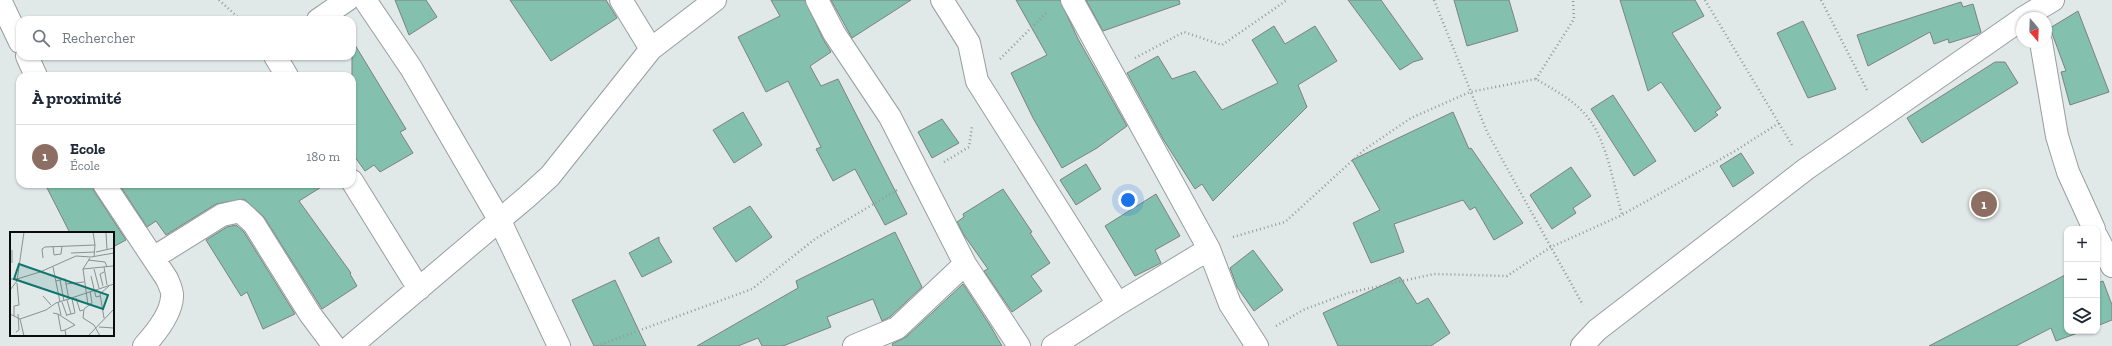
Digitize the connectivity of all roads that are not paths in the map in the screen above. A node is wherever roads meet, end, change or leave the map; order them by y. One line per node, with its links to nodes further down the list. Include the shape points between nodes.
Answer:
1 (0, 0): 11 (street)
2 (347, 0): 10 (street)
3 (365, 0): 20 (street, via 411,68)
4 (621, 0): 13 (street)
5 (715, 0): 13 (street)
6 (817, 0): 25 (street, via 834,34 890,117)
7 (942, 0): 28 (street, via 969,43 977,81)
8 (1072, 0): 23 (street)
9 (2033, 11): 37 (street, via 1806,169 1597,330)
10 (324, 16)
11 (16, 34)
12 (2042, 48): 21 (street, via 2057,136 2068,172)
13 (652, 49): 20 (street, via 550,176)
14 (29, 60): 16 (street)
15 (277, 60): 17 (street)
16 (34, 72)
17 (285, 72)
18 (107, 188): 24 (street)
19 (356, 188): 27 (street)
20 (500, 221): 27 (street); 33 (street)
21 (2093, 226)
22 (2100, 243): 26 (street)
23 (1209, 249): 28 (street); 29 (street, via 1230,304)
24 (153, 258): 30 (street, via 167,279 173,296 169,309 153,337); 31 (street, via 222,215 240,211 254,224 310,314)
25 (964, 264): 34 (street, via 897,328); 35 (street)
26 (2112, 266)
27 (419, 290): 32 (street)
28 (1118, 304): 36 (street)
29 (1255, 343)
30 (144, 346)
31 (334, 346)
32 (351, 346)
33 (559, 346)
34 (854, 346)
35 (1018, 346)
36 (1053, 346)
37 (1582, 346)

